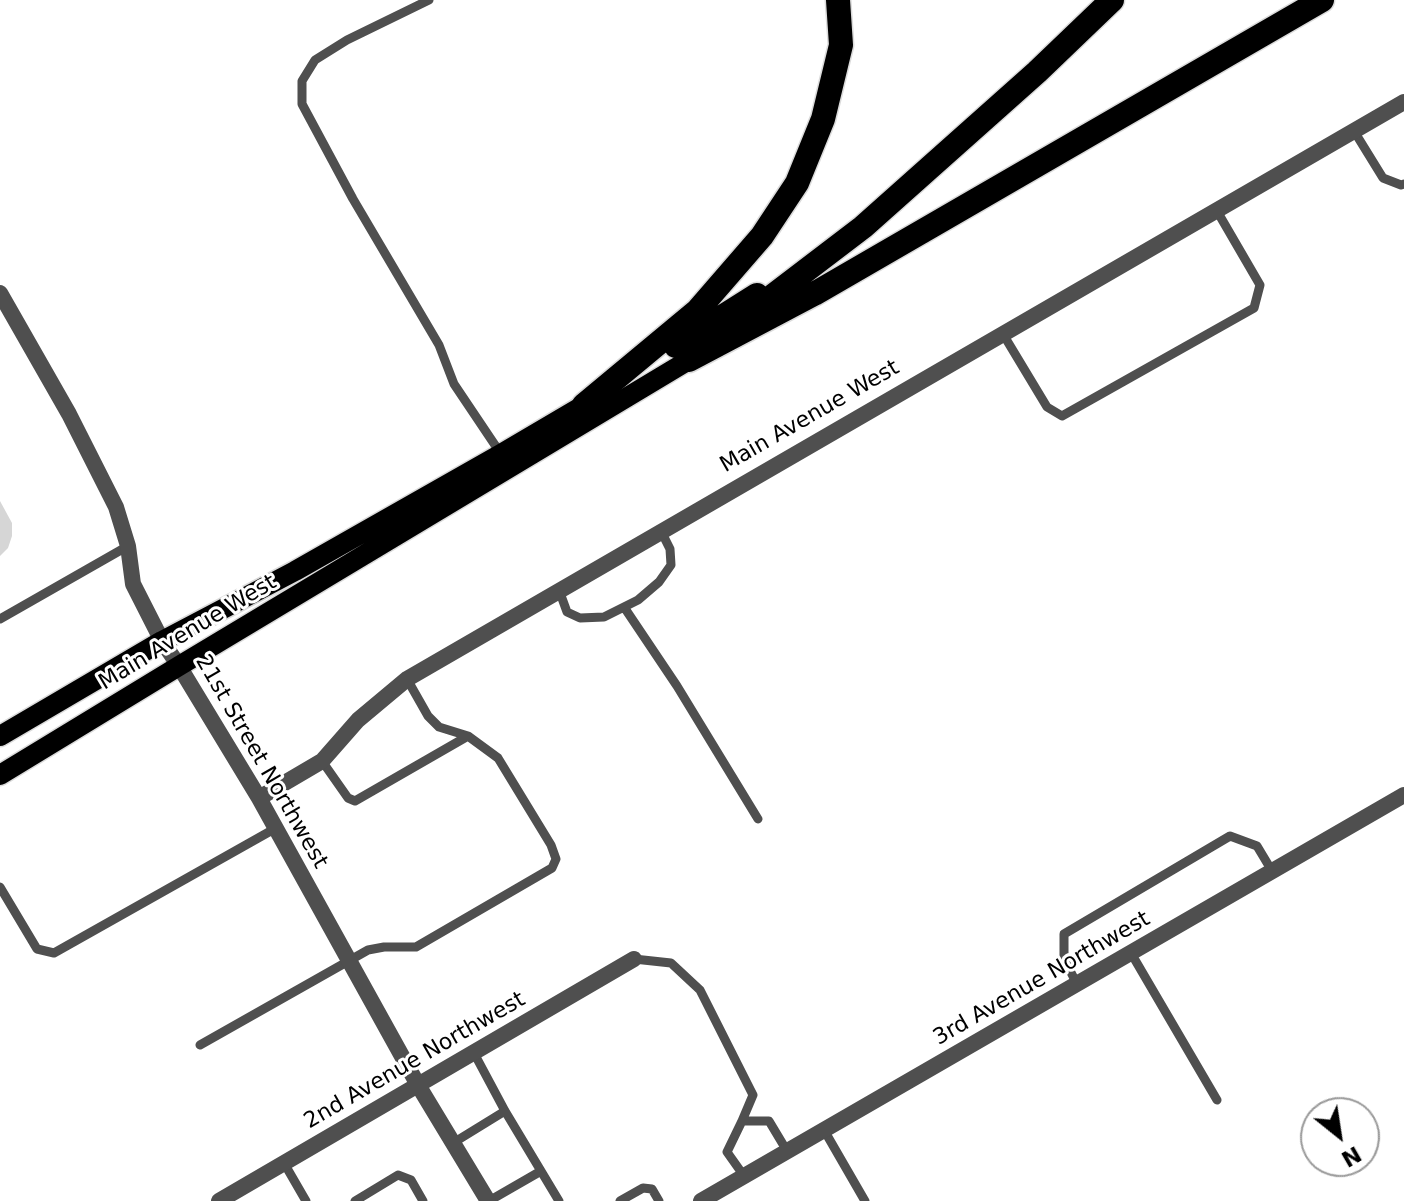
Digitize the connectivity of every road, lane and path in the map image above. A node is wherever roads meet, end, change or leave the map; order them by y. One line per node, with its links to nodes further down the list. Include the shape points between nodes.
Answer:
1 (429, 0): 16 (lane, via 315,60 302,81 302,104 439,345 454,384)
2 (838, 0): 15 (highway, via 841,45 823,119 797,183 762,236 697,311)
3 (1112, 0): 9 (highway)
4 (1322, 0): 14 (highway, via 814,294)
5 (1404, 102): 6 (street, Main Avenue West)
6 (1354, 131): 7 (lane, via 1383,178); 8 (street, Main Avenue West)
7 (1404, 184)
8 (1217, 211): 13 (street, Main Avenue West); 13 (lane, via 1260,285 1254,308 1062,416 1047,407)
9 (863, 227): 14 (highway); 15 (highway)
10 (0, 293): 11 (street, 21st Street Northwest)
11 (15, 319): 12 (street); 18 (street, 21st Street Northwest, via 116,507)
12 (0, 328)
13 (1003, 334): 17 (street, Main Avenue West)
14 (689, 360): 23 (main road, Main Avenue West)
15 (584, 405): 16 (main road, Main Avenue West)
16 (501, 454): 22 (main road, Main Avenue West)
17 (661, 531): 19 (street, Main Avenue West); 20 (lane, via 671,565 659,582)
18 (128, 546): 21 (lane); 22 (street, 21st Street Northwest, via 133,584)
19 (559, 590): 20 (lane, via 567,612 580,618 604,617); 24 (street, Main Avenue West)
20 (624, 607): 31 (lane)
21 (0, 619)
22 (162, 641): 23 (street, 21st Street Northwest); 25 (main road, Main Avenue West)
23 (179, 666): 28 (main road, Main Avenue West); 30 (street, 21st Street Northwest)
24 (407, 679): 26 (lane, via 439,727); 27 (street, Main Avenue West, via 358,720)
25 (0, 736)
26 (468, 736): 27 (lane, via 355,801); 37 (lane, via 498,758 551,845 556,859 552,868 416,947 368,950)
27 (322, 761): 30 (street, Main Avenue West)
28 (0, 775)
29 (1404, 795): 33 (street, 3rd Avenue Northwest)
30 (259, 798): 32 (street, 21st Street Northwest)
31 (758, 819)
32 (276, 828): 34 (lane, via 54,953 37,949); 37 (street, 21st Street Northwest)
33 (1272, 871): 35 (street, 3rd Avenue Northwest); 38 (lane, via 1257,846 1230,836 1064,934 1064,959)
34 (0, 887)
35 (1131, 953): 38 (street, 3rd Avenue Northwest); 42 (lane)
36 (634, 959): 40 (street, 2nd Avenue Northwest); 44 (lane, via 671,963 700,990 753,1095)
37 (349, 960): 39 (lane); 41 (street, 21st Street Northwest)
38 (1077, 984): 45 (street, 3rd Avenue Northwest)
39 (200, 1045)
40 (474, 1053): 41 (street, 2nd Avenue Northwest); 43 (lane)
41 (418, 1085): 46 (street, 21st Street Northwest); 48 (street, 2nd Avenue Northwest)
42 (1217, 1100)
43 (505, 1111): 46 (lane); 49 (lane)
44 (742, 1121): 47 (lane, via 769,1121); 50 (lane, via 727,1152)
45 (824, 1130): 47 (street, 3rd Avenue Northwest); 60 (lane)
46 (453, 1143): 55 (street, 21st Street Northwest)
47 (787, 1151): 50 (street, 3rd Avenue Northwest)
48 (284, 1163): 51 (street, 2nd Avenue Northwest); 52 (lane)
49 (541, 1171): 55 (lane); 56 (lane)
50 (744, 1176): 59 (street, 3rd Avenue Northwest)
51 (219, 1201)
52 (306, 1201)
53 (355, 1201): 54 (lane, via 398,1175 411,1180)
54 (423, 1201)
55 (489, 1201)
56 (559, 1201)
57 (620, 1201): 58 (lane, via 643,1188 652,1189)
58 (659, 1201)
59 (701, 1201)
60 (865, 1201)

